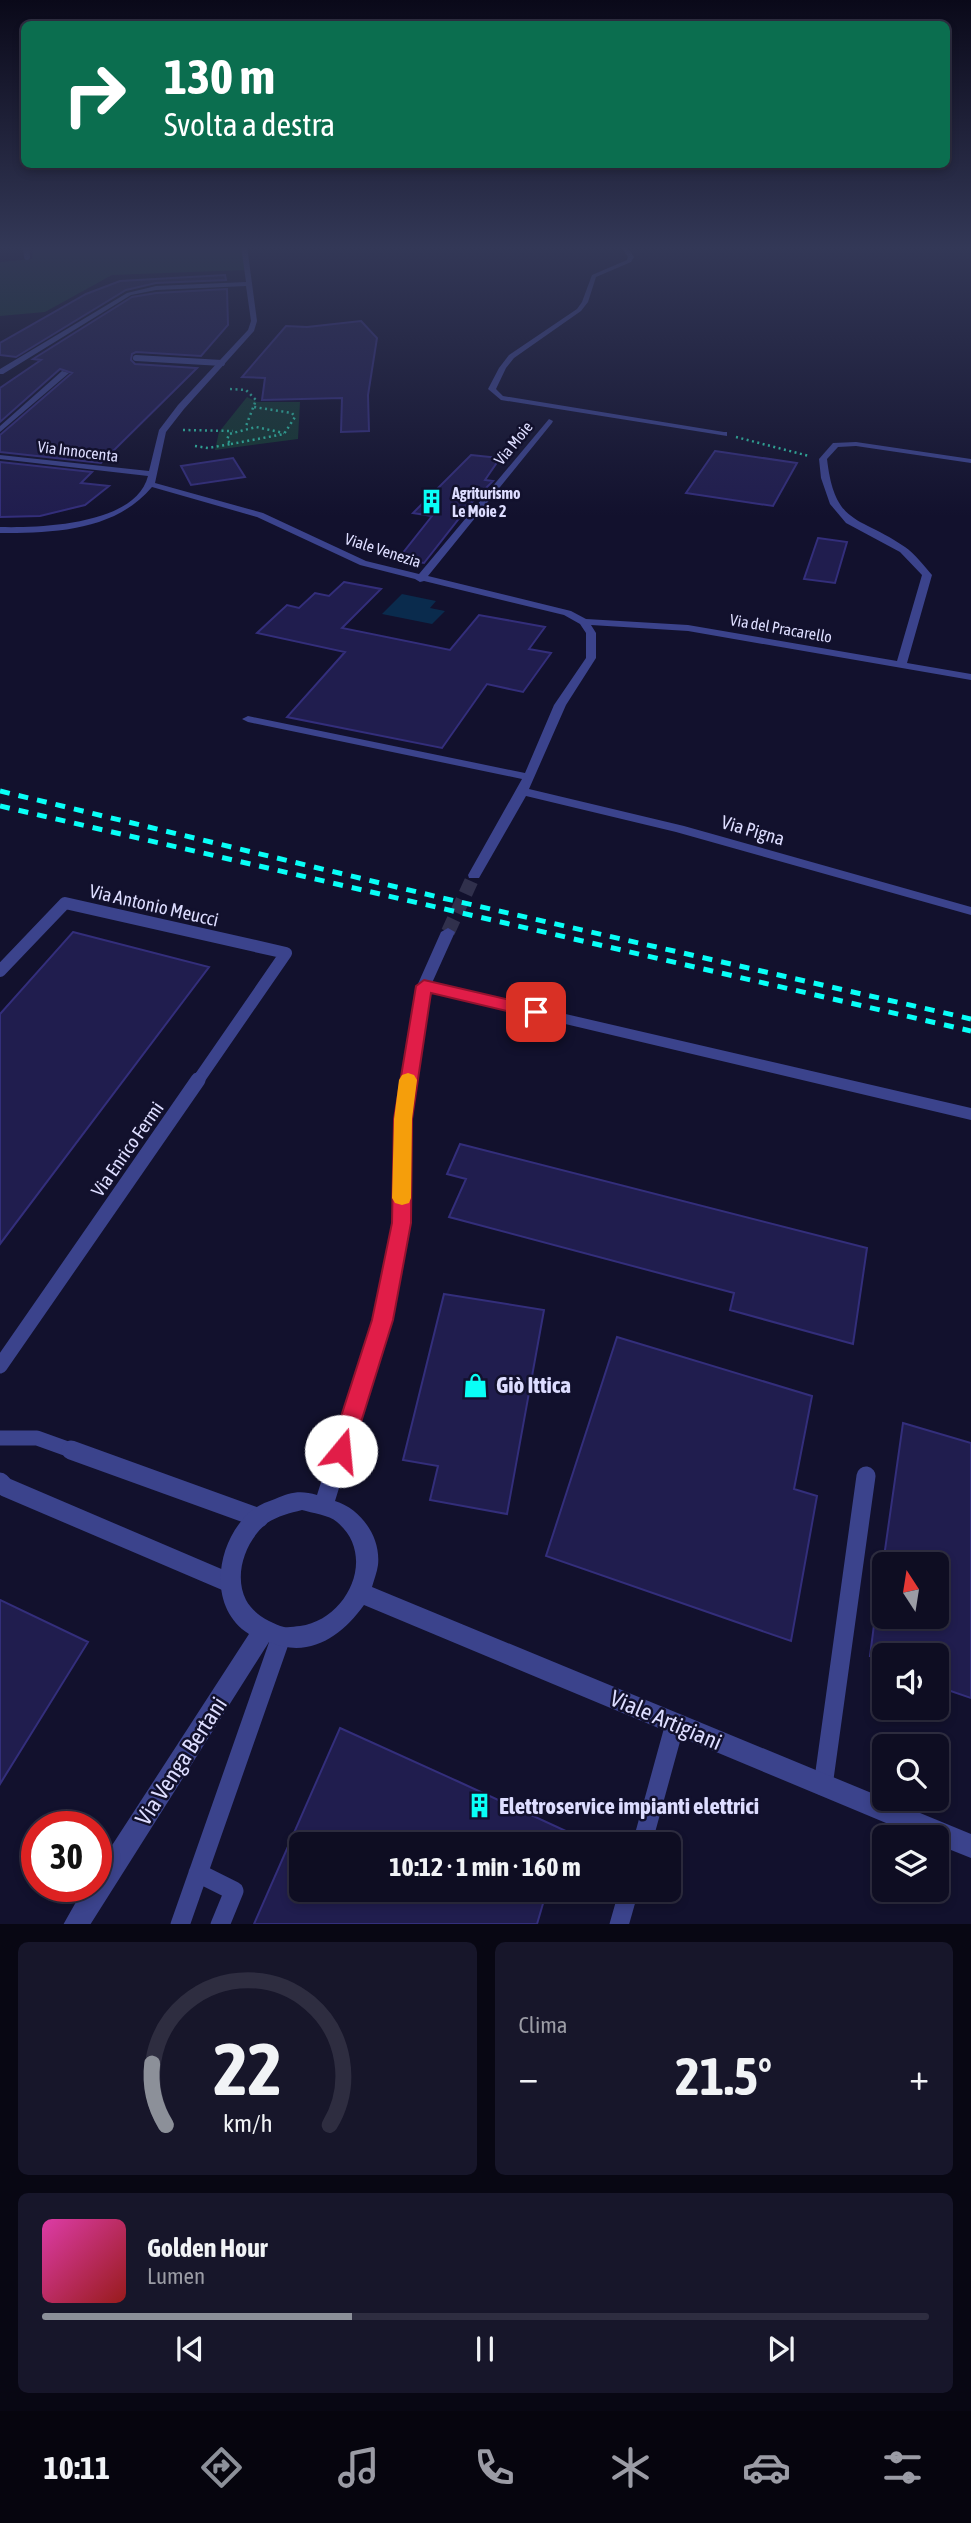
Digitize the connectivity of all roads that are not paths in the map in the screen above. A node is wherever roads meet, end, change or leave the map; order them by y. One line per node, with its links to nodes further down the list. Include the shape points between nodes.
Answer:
1 (60, 336): 6 (street)
2 (247, 336): 5 (street)
3 (540, 336): 10 (street, via 505,364 492,389 501,398)
4 (136, 358): 5 (lane)
5 (222, 363): 13 (street, via 164,429)
6 (0, 372)
7 (65, 373): 9 (street)
8 (548, 421): 16 (street, Via Moie)
9 (0, 430)
10 (724, 434)
11 (0, 457): 13 (street, Via Innocenta)
12 (971, 461): 18 (street, via 856,444 836,445 823,460 834,504 849,521 903,550 927,575)
13 (153, 474): 14 (street)
14 (148, 488): 15 (street, via 115,512 87,523 37,531); 16 (street, Viale Venezia, via 257,514 337,553)
15 (0, 530)
16 (420, 579): 17 (street, Viale Venezia, via 567,612)
17 (584, 622): 18 (street, Via del Pracarello, via 688,628); 21 (street, via 591,634 591,658 560,705)
18 (901, 666): 19 (street, Via del Pracarello)
19 (971, 677)
20 (248, 719): 21 (street)
21 (529, 777): 22 (street)
22 (522, 791): 23 (street); 24 (street, Via Pigna, via 680,829)
23 (474, 875)
24 (971, 911)
25 (448, 932): 28 (street)
26 (286, 953): 27 (lane, Via Antonio Meucci, via 65,903); 30 (lane, Via Enrico Fermi)
27 (0, 971)
28 (424, 986): 29 (street); 34 (street, via 403,1119 402,1223 382,1320)
29 (971, 1114)
30 (0, 1366)
31 (0, 1438): 35 (lane, via 37,1438)
32 (866, 1476): 40 (lane)
33 (0, 1482): 36 (lane)
34 (324, 1503): 35 (street, via 302,1500); 37 (street, via 354,1522 364,1537 367,1575)
35 (259, 1518): 36 (street, via 236,1547)
36 (230, 1583): 38 (street, via 235,1603 247,1620)
37 (361, 1594): 38 (street, via 347,1614 328,1629 305,1637); 39 (street, Viale Artigiani)
38 (272, 1635): 43 (lane); 45 (street, Via Venga Bertani)
39 (676, 1724): 40 (street, Viale Artigiani); 41 (lane)
40 (823, 1786): 42 (street, Viale Artigiani)
41 (645, 1832)
42 (971, 1846)
43 (198, 1872): 46 (lane); 47 (lane, via 234,1891)
44 (626, 1902): 48 (lane)
45 (75, 1924)
46 (180, 1924)
47 (220, 1924)
48 (620, 1924)

